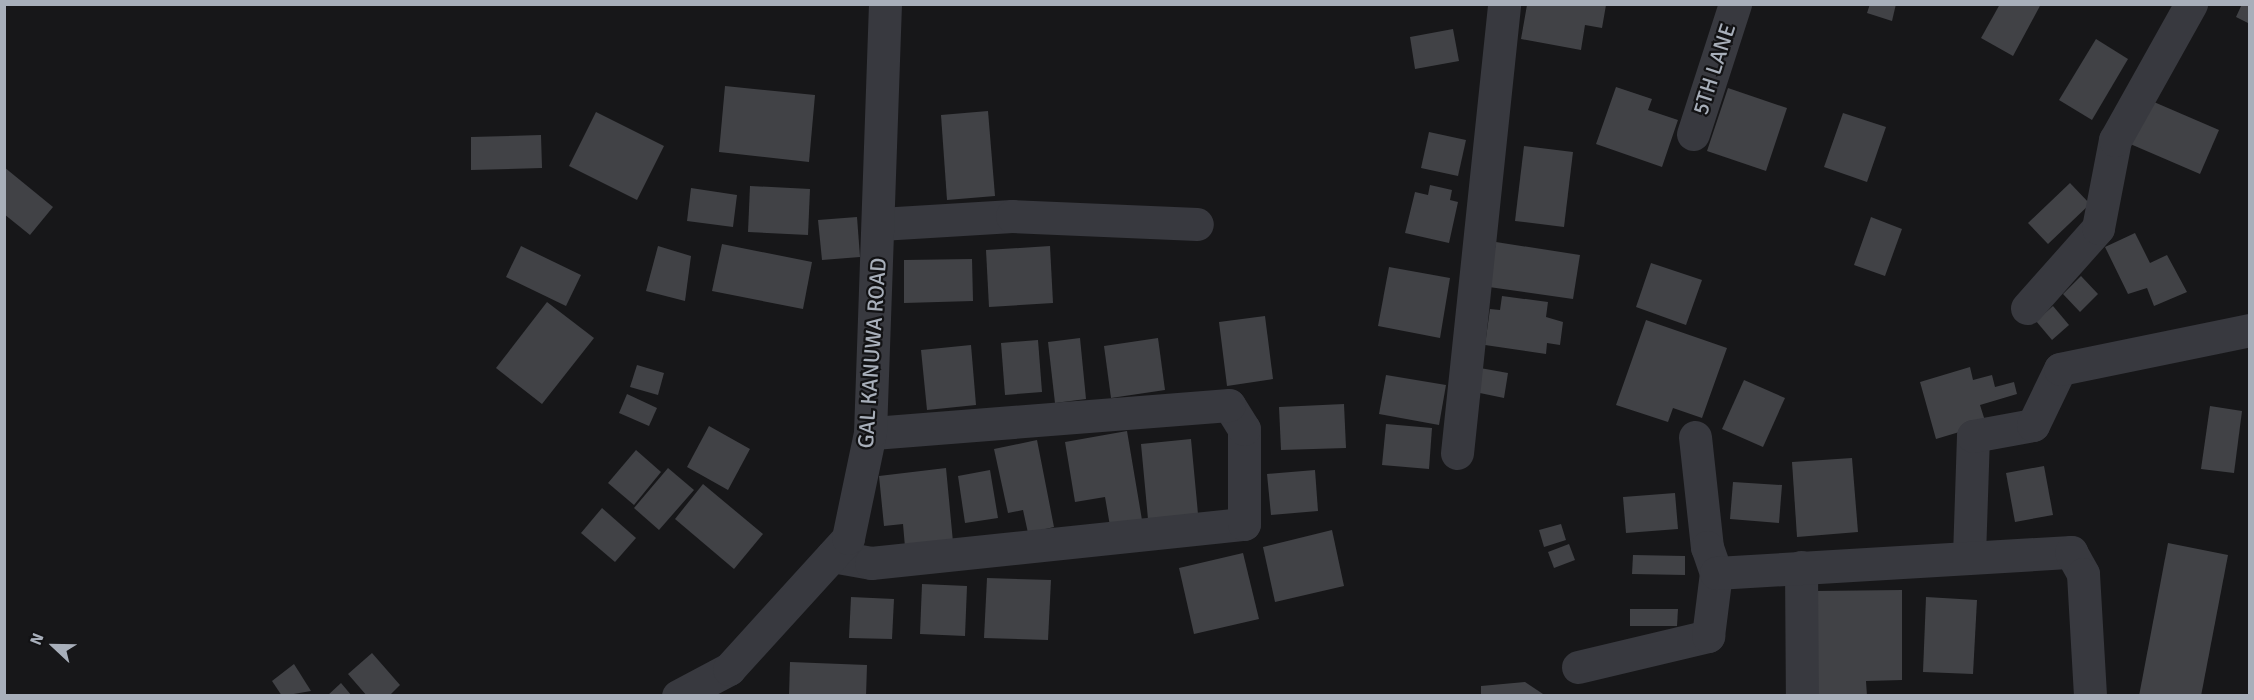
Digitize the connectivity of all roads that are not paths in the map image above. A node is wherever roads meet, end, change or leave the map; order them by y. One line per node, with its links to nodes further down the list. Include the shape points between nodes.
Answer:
1 (885, 4): 6 (street, GAL KANUWA ROAD)
2 (1504, 4): 12 (street)
3 (1735, 4): 5 (street, 5TH LANE)
4 (2191, 4): 8 (street, via 2115,140 2098,228)
5 (1693, 134)
6 (880, 224): 7 (street, via 1012,216); 10 (street, GAL KANUWA ROAD)
7 (1197, 224)
8 (2027, 308)
9 (2250, 330): 14 (street, via 2060,369 2033,425 1973,436)
10 (870, 433): 13 (street, GAL KANUWA ROAD, via 848,538); 13 (street, via 1228,405 1244,429 1244,524 871,563)
11 (1695, 437): 16 (street, via 1707,547)
12 (1457, 453)
13 (832, 556): 18 (street, GAL KANUWA ROAD, via 729,669)
14 (1969, 556): 15 (street); 20 (street, via 2071,552 2083,574)
15 (1801, 567): 16 (street); 19 (street)
16 (1716, 573): 17 (street, via 1707,636)
17 (1578, 667)
18 (678, 696)
19 (1802, 696)
20 (2090, 696)

